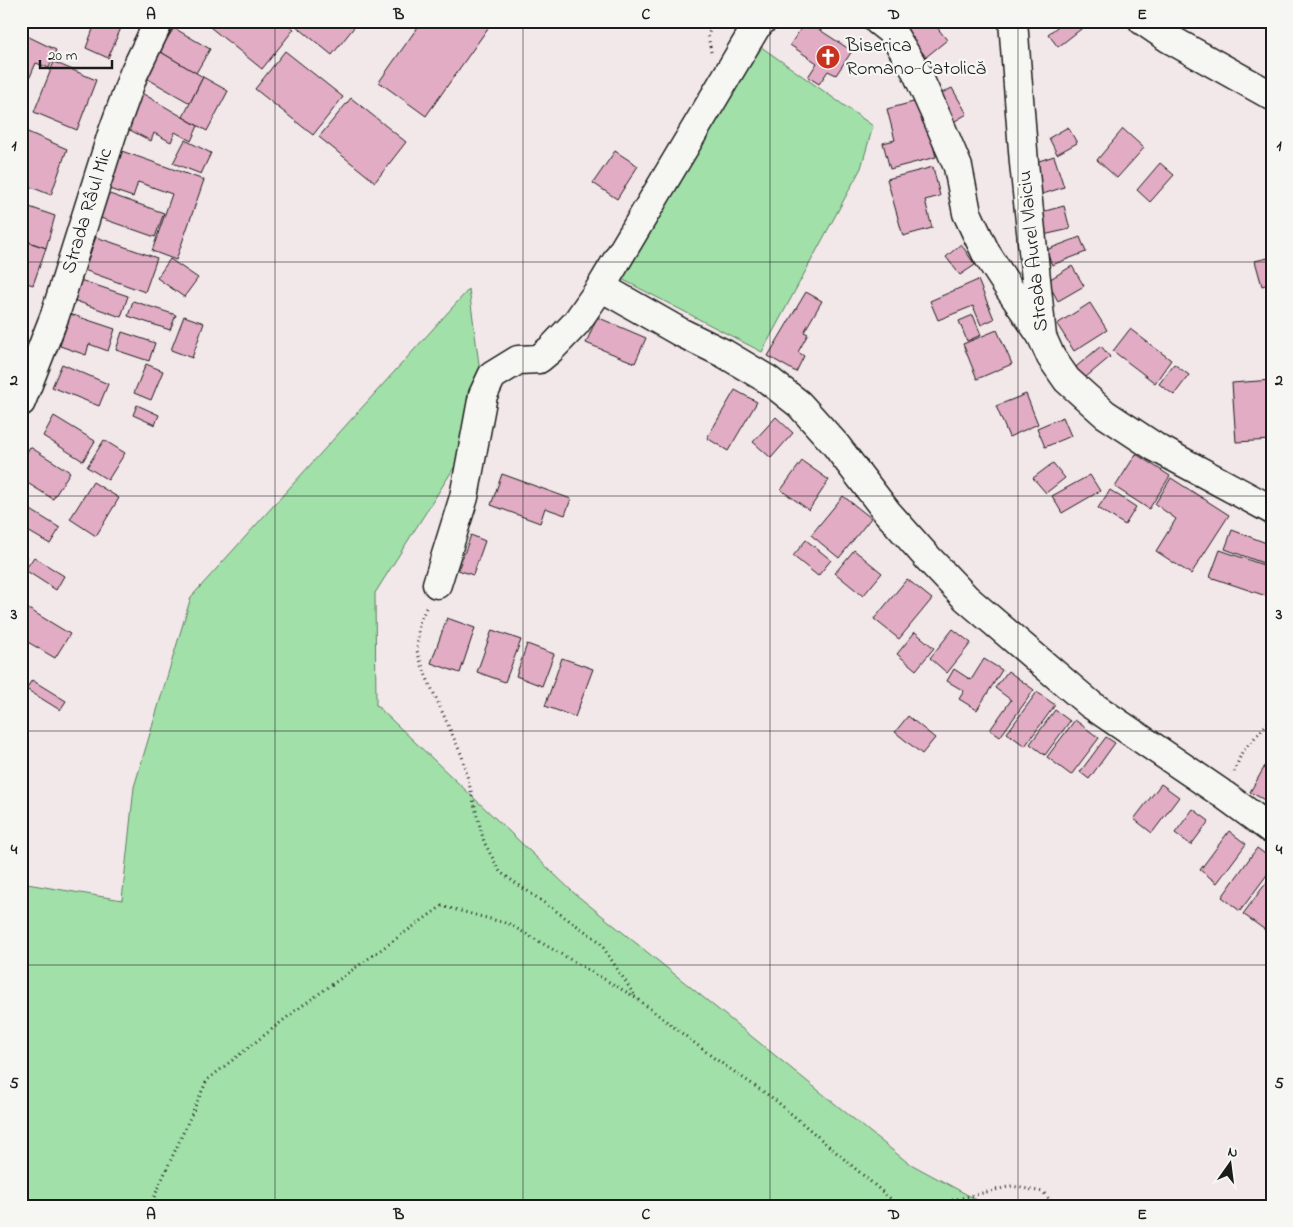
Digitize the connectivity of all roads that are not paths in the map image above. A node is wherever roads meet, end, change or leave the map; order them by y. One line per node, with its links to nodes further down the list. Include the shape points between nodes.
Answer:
1 (159, 21): 9 (street, Strada Râul Mic, via 134,73 55,315)
2 (762, 21): 7 (street)
3 (878, 21): 8 (street, via 892,32 916,72 958,167 967,213 986,253)
4 (1013, 21): 8 (street, Strada Aurel Vlaiciu)
5 (1143, 21): 6 (street)
6 (1272, 96)
7 (601, 287): 11 (street, via 576,323 539,359 518,360 492,376 483,395 464,497); 12 (street, via 725,354 767,379 798,404 887,512 966,598 1090,704)
8 (1042, 337): 10 (street, Strada Aurel Vlaiciu, via 1067,380 1105,414 1155,447)
9 (21, 402)
10 (1272, 510)
11 (437, 584)
12 (1272, 830)

